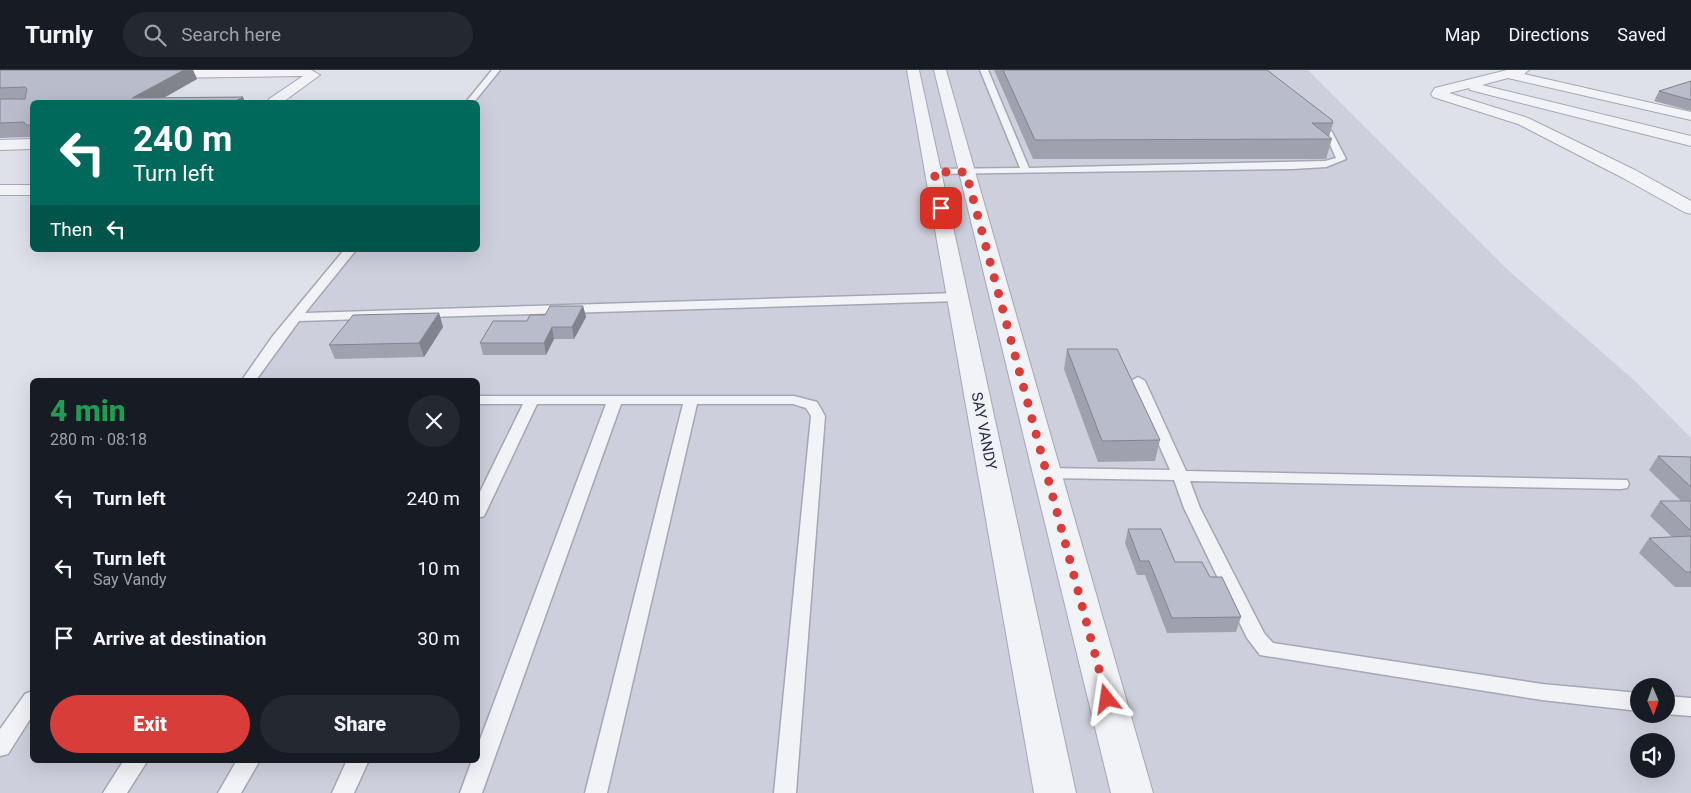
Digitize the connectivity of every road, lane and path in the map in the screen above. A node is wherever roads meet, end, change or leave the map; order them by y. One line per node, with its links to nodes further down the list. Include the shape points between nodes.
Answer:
1 (496, 70): 11 (lane)
2 (913, 70): 19 (street, SAY VANDY)
3 (940, 70): 20 (street)
4 (984, 70): 18 (lane)
5 (223, 71): 7 (street); 10 (street, via 313,75)
6 (1516, 72): 8 (street); 12 (street)
7 (144, 74)
8 (1466, 85): 15 (street); 23 (street, via 1438,94 1523,121)
9 (1656, 93): 12 (street)
10 (277, 100)
11 (472, 100)
12 (1630, 102): 14 (street)
13 (1306, 112): 18 (lane, via 1327,129 1341,159 1326,164 1292,166)
14 (1691, 116)
15 (1691, 141)
16 (30, 144): 17 (street)
17 (0, 145)
18 (1025, 170): 20 (lane)
19 (934, 172): 20 (lane); 25 (street, SAY VANDY)
20 (966, 172): 33 (street)
21 (0, 190): 22 (street)
22 (30, 190)
23 (1691, 208)
24 (348, 252): 26 (lane)
25 (958, 297): 26 (lane); 51 (street, SAY VANDY)
26 (296, 316): 27 (lane)
27 (250, 378)
28 (1138, 381): 34 (lane)
29 (480, 400): 30 (lane)
30 (532, 400): 31 (lane); 36 (lane)
31 (616, 400): 32 (lane); 48 (lane)
32 (691, 400): 49 (lane); 50 (lane, via 794,400 812,405 818,416)
33 (1047, 473): 34 (lane); 52 (street)
34 (1180, 476): 35 (lane); 37 (lane, via 1196,517 1257,638 1267,650 1542,692)
35 (1621, 484)
36 (480, 508)
37 (1630, 701)
38 (30, 703): 41 (lane)
39 (1675, 706): 40 (lane)
40 (1691, 707)
41 (0, 748)
42 (135, 763): 45 (lane)
43 (247, 763): 46 (lane)
44 (357, 763): 47 (lane)
45 (114, 793)
46 (229, 793)
47 (342, 793)
48 (471, 793)
49 (596, 793)
50 (785, 793)
51 (1055, 793)
52 (1132, 793)

